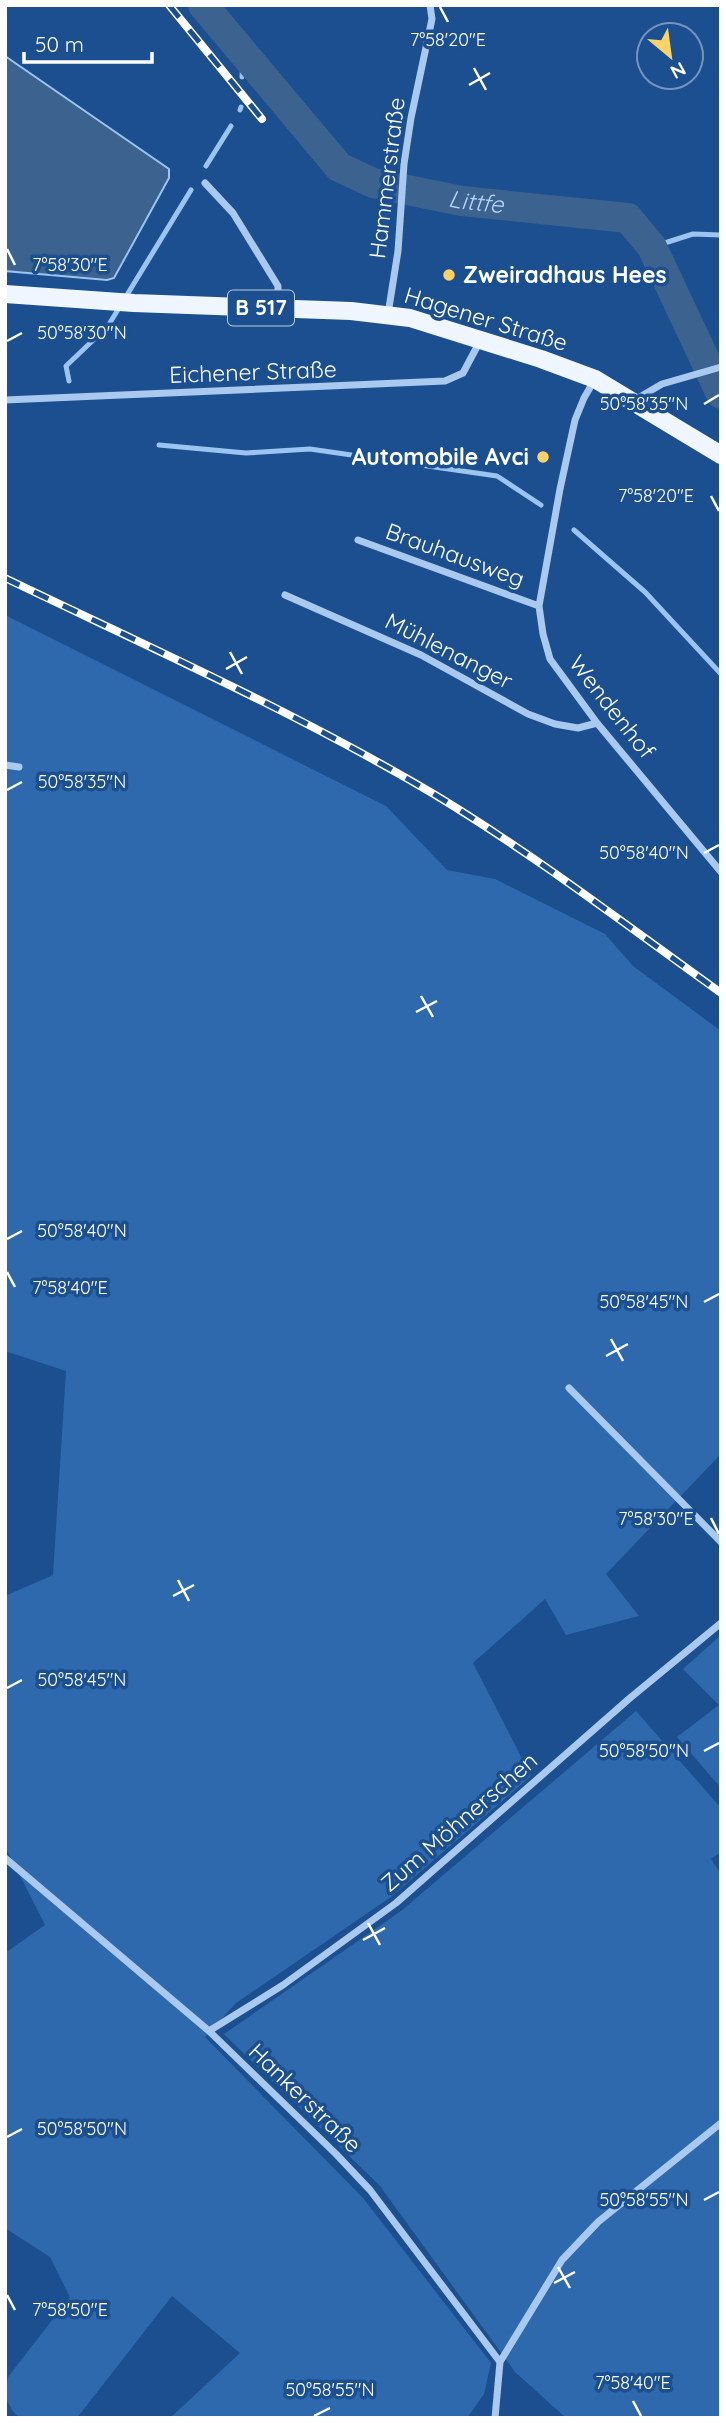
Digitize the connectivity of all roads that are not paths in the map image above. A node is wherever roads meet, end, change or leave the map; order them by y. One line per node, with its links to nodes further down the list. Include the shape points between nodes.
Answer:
1 (430, 5): 5 (street, Hammerstraße, via 432,19 404,164)
2 (205, 183): 4 (street, via 233,213 278,286)
3 (5, 293): 4 (main road, Hagener Straße / B 517)
4 (278, 309): 5 (main road, Hagener Straße / B 517)
5 (388, 314): 6 (main road, Hagener Straße / B 517)
6 (481, 340): 8 (main road, Hagener Straße / B 517); 9 (street, Eichener Straße, via 463,373 445,381)
7 (721, 367): 10 (street, via 662,384)
8 (594, 379): 10 (main road, Hagener Straße / B 517); 14 (street, Wendenhof, via 575,420)
9 (5, 400)
10 (632, 401): 11 (main road, Hagener Straße / B 517)
11 (721, 455)
12 (358, 540): 14 (street, Brauhausweg)
13 (285, 595): 15 (street, Mühlenanger, via 421,655 528,714 578,728)
14 (538, 606): 15 (street, Wendenhof, via 551,659)
15 (597, 723): 18 (street, Wendenhof)
16 (5, 765): 17 (street)
17 (19, 767)
18 (721, 872)
19 (569, 1388): 20 (street)
20 (721, 1542)
21 (721, 1623): 23 (street, Zum Möhnerschen, via 396,1903 283,1985)
22 (5, 1857): 23 (street, Hankerstraße)
23 (209, 2031): 25 (street, Hankerstraße, via 370,2190)
24 (721, 2123): 25 (street, via 598,2222 562,2260)
25 (500, 2362): 26 (street)
26 (495, 2418)

